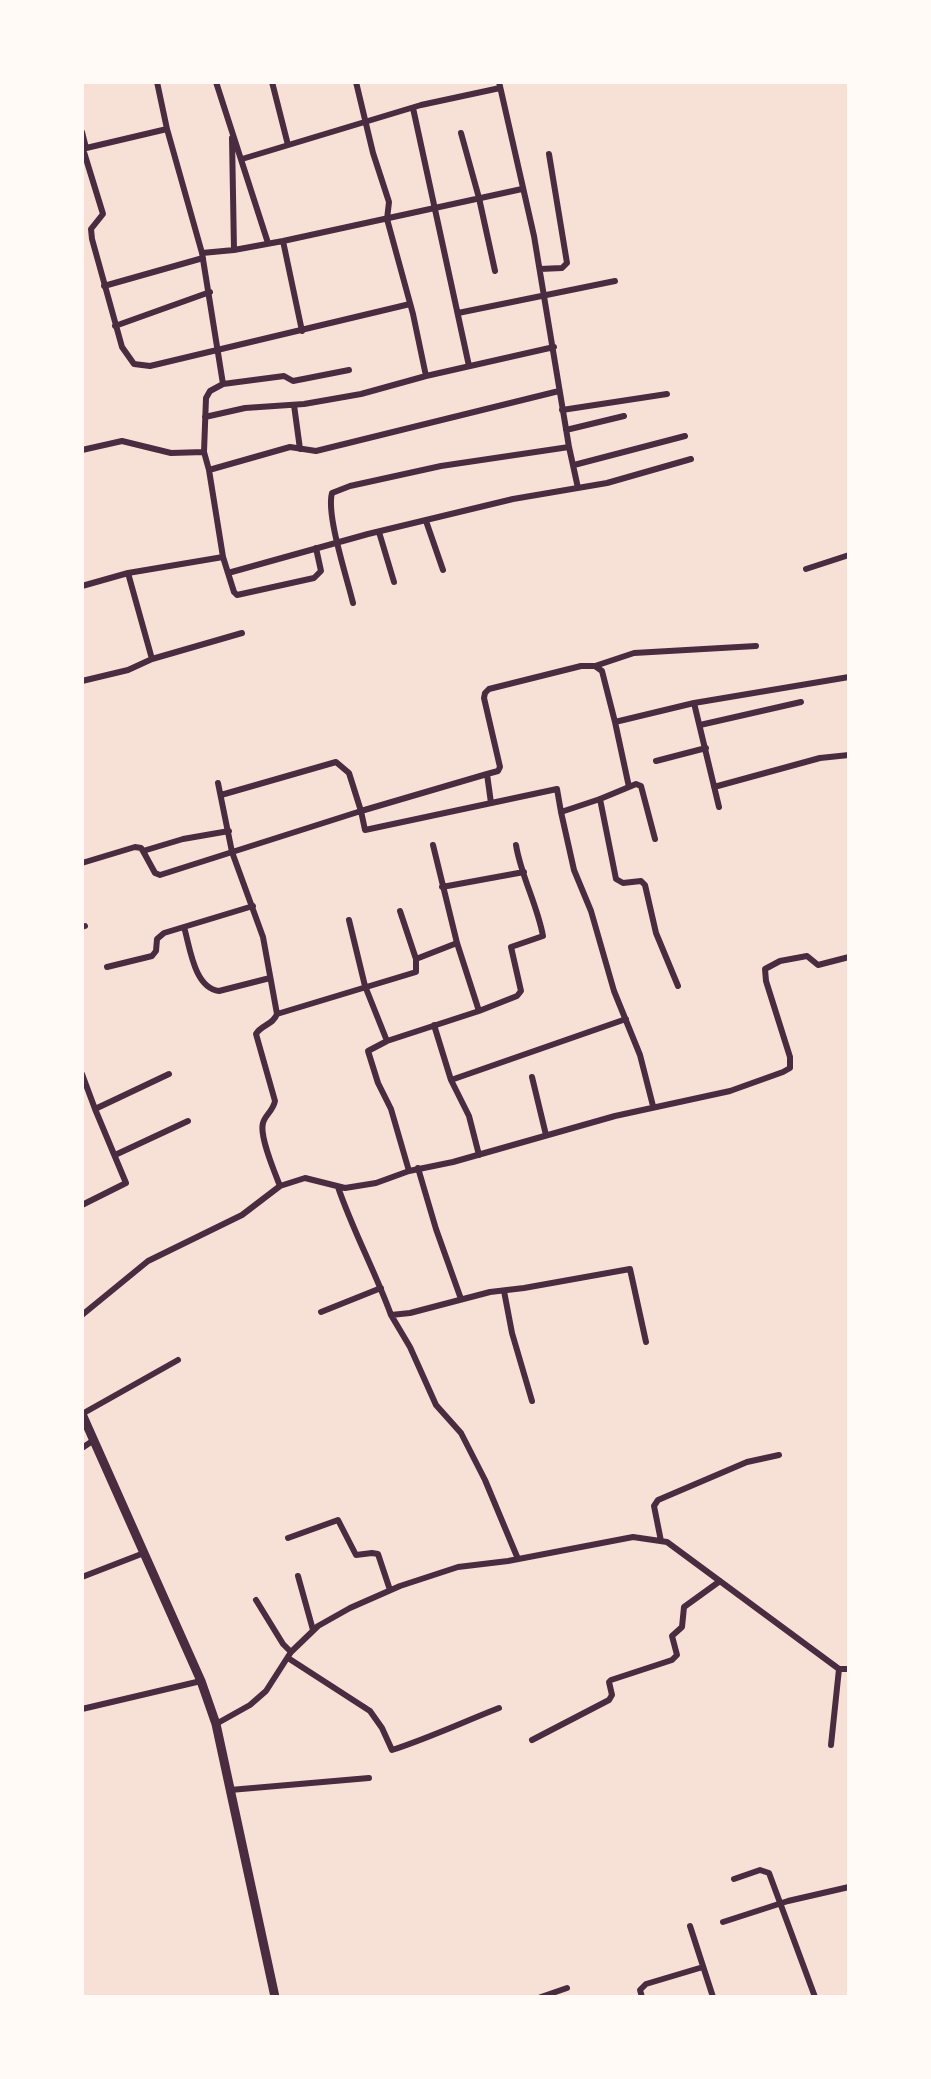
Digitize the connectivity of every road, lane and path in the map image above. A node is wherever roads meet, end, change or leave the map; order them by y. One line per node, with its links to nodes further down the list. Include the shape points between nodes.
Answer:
1 (157, 82): 8 (street)
2 (216, 82): 9 (street)
3 (272, 82): 12 (street)
4 (356, 82): 7 (street)
5 (499, 85): 6 (street); 16 (street)
6 (413, 108): 7 (street); 18 (street)
7 (365, 122): 12 (street); 19 (street, via 389,202)
8 (167, 129): 13 (street); 23 (street)
9 (232, 131): 15 (street); 22 (street)
10 (82, 132): 13 (street)
11 (461, 133): 17 (street)
12 (288, 145): 15 (street)
13 (84, 149): 27 (street, via 103,214 91,232)
14 (549, 154): 24 (street, via 567,263)
15 (242, 159): 21 (street)
16 (522, 189): 17 (street); 24 (street)
17 (479, 198): 18 (street); 25 (street)
18 (436, 206): 19 (street); 31 (street)
19 (387, 219): 20 (street); 30 (street)
20 (283, 241): 21 (street); 33 (street)
21 (268, 243): 22 (street)
22 (234, 250): 23 (street)
23 (202, 255): 27 (street); 28 (street)
24 (540, 269): 29 (street)
25 (495, 271)
26 (615, 281): 29 (street)
27 (104, 286): 32 (street)
28 (210, 292): 32 (street); 35 (street)
29 (544, 295): 31 (street); 34 (street)
30 (410, 304): 33 (street); 38 (street)
31 (458, 313): 36 (street)
32 (115, 326): 35 (street, via 129,360 142,366)
33 (302, 331): 35 (street)
34 (554, 347): 36 (street); 40 (street)
35 (216, 348): 39 (street)
36 (469, 366): 38 (street)
37 (349, 370): 39 (street, via 293,381 284,376)
38 (426, 376): 42 (street)
39 (223, 384): 45 (street, via 208,394)
40 (559, 391): 43 (street); 49 (street, via 316,451)
41 (667, 394): 43 (street)
42 (294, 405): 45 (street); 49 (street)
43 (562, 410): 46 (street)
44 (624, 416): 46 (street)
45 (205, 417): 51 (street)
46 (566, 430): 48 (street)
47 (685, 436): 53 (street)
48 (569, 447): 53 (street); 58 (street, via 441,466 338,490 330,500)
49 (300, 449): 54 (street, via 266,452)
50 (82, 450): 51 (street, via 122,441 171,453)
51 (204, 452): 54 (street)
52 (691, 459): 55 (street)
53 (574, 465): 55 (street)
54 (209, 470): 61 (street)
55 (578, 488): 56 (street)
56 (426, 521): 57 (street); 63 (street)
57 (379, 532): 58 (street); 66 (street)
58 (338, 542): 59 (street); 68 (street)
59 (316, 548): 65 (street); 65 (street, via 321,571 314,578 237,595)
60 (849, 555): 62 (street)
61 (223, 557): 64 (street); 65 (street)
62 (806, 569)
63 (443, 570)
64 (128, 573): 67 (street); 71 (street)
65 (228, 573)
66 (394, 582)
67 (82, 586)
68 (353, 603)
69 (242, 633): 71 (street)
70 (756, 646): 72 (street, via 634,653)
71 (152, 659): 74 (street)
72 (595, 666): 77 (street, via 602,671); 82 (street, via 497,685 485,693 500,763 498,771)
73 (849, 677): 76 (street)
74 (82, 681)
75 (801, 702): 78 (street)
76 (694, 703): 77 (street); 78 (street)
77 (615, 722): 84 (street)
78 (700, 725): 79 (street)
79 (706, 748): 81 (street); 85 (street)
80 (849, 755): 85 (street)
81 (656, 761)
82 (487, 774): 88 (street); 90 (street)
83 (218, 783): 86 (street)
84 (629, 787): 87 (street); 93 (street, via 641,786)
85 (714, 787): 89 (street)
86 (221, 795): 90 (street, via 336,762 349,773); 92 (street)
87 (600, 799): 91 (street); 111 (street, via 616,879 645,885 656,933)
88 (491, 803): 90 (street, via 365,830); 91 (street, via 557,789)
89 (719, 807)
90 (361, 811): 97 (street)
91 (561, 812): 114 (street, via 566,847)
92 (229, 831): 96 (street); 97 (street)
93 (655, 839)
94 (433, 845): 100 (street)
95 (516, 845): 99 (street)
96 (143, 851): 97 (street, via 160,875); 98 (street, via 135,847)
97 (232, 852): 101 (street)
98 (82, 863)
99 (524, 872): 100 (street); 112 (street, via 543,936 511,947 521,991 517,996)
100 (442, 887): 105 (street)
101 (253, 906): 104 (street); 109 (street)
102 (400, 911): 107 (street)
103 (349, 920): 110 (street)
104 (184, 927): 108 (street, via 159,936 152,956); 109 (street, via 197,970 212,990)
105 (457, 943): 107 (street); 112 (street)
106 (849, 957): 121 (street, via 818,965 807,956 796,956 765,969 789,1069 730,1091)
107 (416, 959): 110 (street, via 416,972)
108 (107, 967)
109 (270, 978): 113 (street)
110 (365, 986): 113 (street); 116 (street)
111 (678, 986)
112 (479, 1011): 115 (street)
113 (277, 1014): 129 (street, via 256,1034 275,1101 262,1132)
114 (626, 1019): 120 (street); 121 (street)
115 (434, 1025): 116 (street); 120 (street)
116 (387, 1041): 128 (street, via 370,1048 369,1056)
117 (82, 1074): 122 (street)
118 (169, 1074): 122 (street)
119 (532, 1077): 124 (street)
120 (451, 1080): 126 (street, via 469,1116)
121 (653, 1106): 124 (street)
122 (95, 1109): 125 (street)
123 (188, 1121): 125 (street)
124 (546, 1135): 126 (street)
125 (115, 1155): 131 (street, via 126,1183)
126 (479, 1155): 127 (street)
127 (418, 1168): 128 (street); 134 (street)
128 (409, 1171): 130 (street, via 376,1183)
129 (280, 1186): 130 (street, via 305,1178); 136 (street, via 242,1215 148,1261)
130 (338, 1187): 132 (street)
131 (82, 1205)
132 (381, 1288): 135 (street); 137 (street)
133 (504, 1291): 134 (street); 138 (street, via 630,1269); 140 (street)
134 (461, 1299): 137 (street)
135 (321, 1312)
136 (82, 1315)
137 (391, 1315): 148 (street, via 436,1405 461,1433)
138 (646, 1342)
139 (178, 1360): 141 (street)
140 (532, 1401)
141 (82, 1414): 142 (main road)
142 (94, 1440): 143 (street); 147 (main road)
143 (82, 1448)
144 (779, 1455): 146 (street, via 747,1462 658,1500 654,1506)
145 (288, 1538): 152 (street, via 338,1520 356,1555 378,1554)
146 (661, 1541): 148 (street, via 633,1537); 151 (street)
147 (144, 1553): 150 (street); 158 (main road)
148 (518, 1559): 152 (street, via 458,1567)
149 (298, 1576): 154 (street)
150 (82, 1577)
151 (720, 1581): 156 (street); 162 (street, via 684,1607 682,1627 672,1636 677,1655 672,1660 611,1680 609,1700)
152 (390, 1590): 154 (street)
153 (256, 1600): 155 (street)
154 (313, 1630): 155 (street)
155 (290, 1655): 159 (street, via 370,1711 392,1750); 161 (street, via 266,1691)
156 (839, 1669): 157 (street); 163 (street)
157 (849, 1669)
158 (201, 1681): 160 (street); 161 (main road)
159 (499, 1708)
160 (82, 1709)
161 (216, 1724): 165 (main road)
162 (532, 1740)
163 (831, 1745)
164 (369, 1778): 165 (street)
165 (230, 1790): 173 (main road)
166 (734, 1879): 168 (street, via 766,1870)
167 (849, 1887): 168 (street)
168 (781, 1904): 169 (street); 177 (street)
169 (723, 1922)
170 (690, 1926): 171 (street)
171 (703, 1967): 175 (street, via 642,1986); 176 (street)
172 (567, 1988): 174 (street)
173 (275, 1997)
174 (541, 1997)
175 (642, 1997)
176 (713, 1997)
177 (815, 1997)

